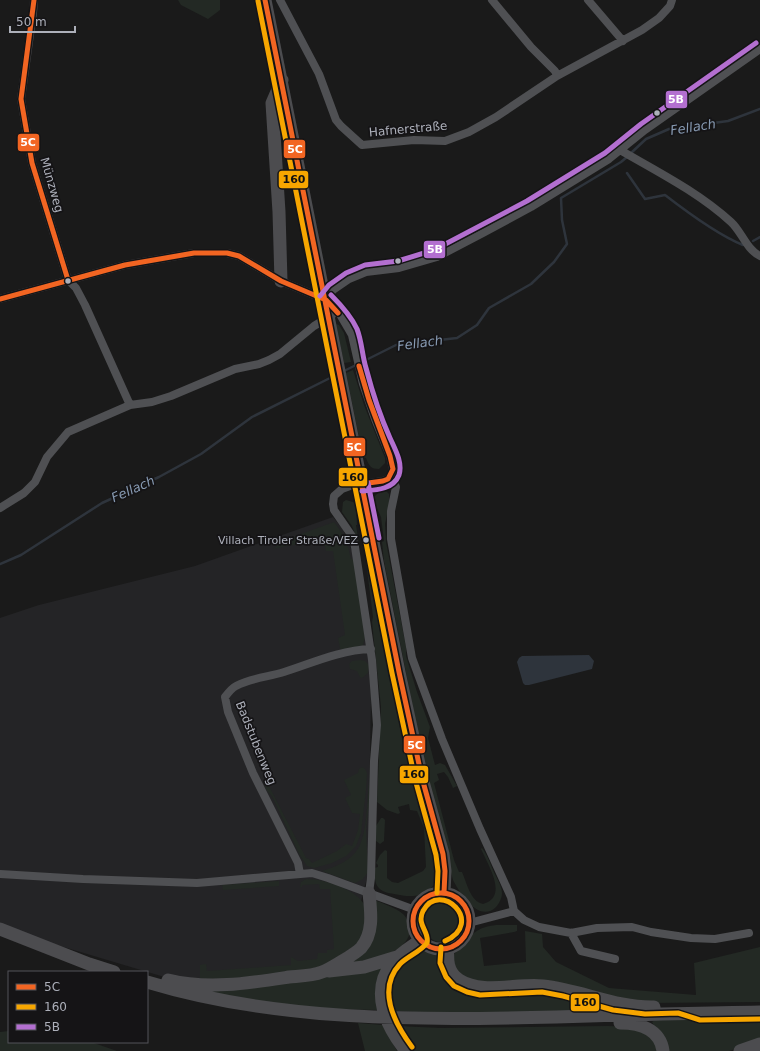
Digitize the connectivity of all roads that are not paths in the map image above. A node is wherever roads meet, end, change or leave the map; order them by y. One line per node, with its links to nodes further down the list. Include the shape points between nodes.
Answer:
1 (34, 0): 13 (street, Münzweg, via 21,99 32,162)
2 (265, 0): 10 (main road)
3 (280, 0): 9 (street, Hafnerstraße, via 318,74 336,120 362,145 457,137 496,118)
4 (492, 0): 9 (street)
5 (588, 0): 7 (street)
6 (672, 0): 7 (street, Hafnerstraße, via 670,6 655,22)
7 (623, 41): 9 (street, Hafnerstraße)
8 (760, 49): 11 (street, via 645,130)
9 (557, 76)
10 (282, 80): 14 (main road, via 272,103); 20 (main road)
11 (626, 154): 12 (street, via 686,187 732,223 754,253); 16 (street, via 609,159 530,207 437,257 399,268 366,272 349,279)
12 (760, 256)
13 (68, 280): 14 (street, via 125,265 194,253 226,253 239,256); 15 (street); 18 (street, via 79,293)
14 (281, 281): 16 (street)
15 (0, 299)
16 (326, 300): 17 (street)
17 (338, 312): 18 (street, via 314,326 269,360 235,369 152,402); 19 (street, via 352,335 359,369 390,456 393,469)
18 (130, 405): 21 (street, via 68,432 48,457 35,482 24,494)
19 (391, 475): 20 (street, via 383,481); 28 (street, via 396,487 391,511 391,539 412,658 442,739 511,897)
20 (361, 484): 22 (street, via 342,489 334,496 333,504 334,510 352,536 355,547); 26 (main road, via 422,778 443,854)
21 (0, 508)
22 (371, 649): 24 (street, Badstubenweg, via 336,654 247,682 234,687 225,697 228,712 253,773 298,863); 25 (street, via 377,725)
23 (0, 874): 24 (street, via 197,882)
24 (300, 874): 25 (street, via 312,873)
25 (370, 893): 27 (street); 38 (main road, via 371,924 361,948)
26 (444, 893): 27 (main road, via 426,897); 29 (main road, via 460,900 467,911)
27 (415, 910): 33 (main road, via 414,929)
28 (514, 911): 29 (street); 31 (street, via 524,920 539,927)
29 (469, 923): 34 (main road, via 461,940)
30 (0, 929): 37 (main road)
31 (571, 933): 32 (street, via 597,928 632,927 691,938); 36 (street, via 581,951)
32 (749, 933)
33 (421, 940): 34 (main road, via 434,948); 35 (main road)
34 (448, 948): 42 (main road, via 447,962 451,972 458,980 469,985 482,988 543,985 615,1003 646,1007 679,1006)
35 (400, 956): 38 (main road, via 364,967); 45 (main road, via 392,963 381,987 382,1002 390,1026)
36 (615, 959)
37 (111, 971)
38 (323, 972): 39 (main road, via 233,984 175,982)
39 (148, 976)
40 (148, 982): 43 (main road, via 239,1004 298,1012 485,1019)
41 (760, 1012): 42 (main road)
42 (701, 1013): 43 (main road)
43 (577, 1016): 46 (main road, via 603,1023 632,1023 648,1028 657,1035)
44 (760, 1044): 47 (main road)
45 (406, 1051)
46 (663, 1051)
47 (740, 1051)

